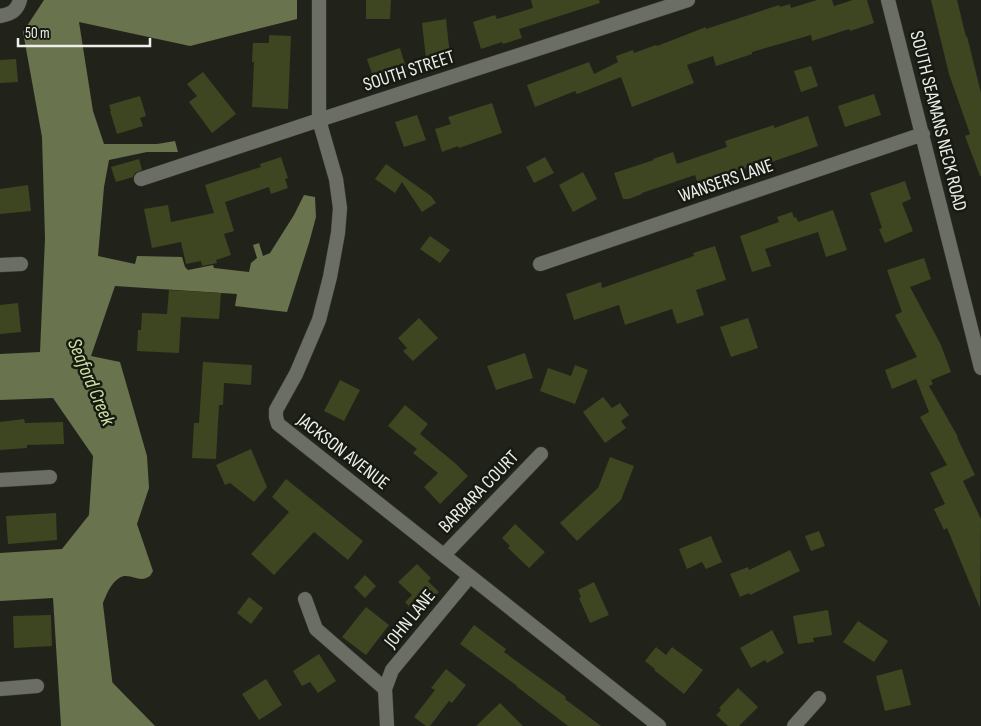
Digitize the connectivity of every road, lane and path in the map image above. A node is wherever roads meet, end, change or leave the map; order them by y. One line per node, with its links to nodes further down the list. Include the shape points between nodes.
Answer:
1 (319, 0): 6 (street, JACKSON AVENUE)
2 (688, 0): 6 (street, SOUTH STREET)
3 (888, 0): 7 (street, SOUTH SEAMANS NECK ROAD)
4 (18, 5): 5 (street, via 8,15)
5 (0, 16)
6 (319, 120): 8 (street, SOUTH STREET); 16 (street, JACKSON AVENUE, via 336,179 340,208 338,233 318,320 296,374 276,410 276,418 292,436)
7 (923, 134): 10 (street, WANSERS LANE); 12 (street, SOUTH SEAMANS NECK ROAD)
8 (141, 179)
9 (21, 264): 11 (street)
10 (540, 264)
11 (0, 266)
12 (981, 368)
13 (541, 454): 16 (street, BARBARA COURT)
14 (50, 478): 15 (street)
15 (0, 480)
16 (444, 555): 17 (street, JACKSON AVENUE)
17 (470, 576): 21 (street, JOHN LANE, via 392,670); 24 (street, JACKSON AVENUE)
18 (305, 599): 21 (street, via 316,629)
19 (37, 686): 20 (street)
20 (0, 688)
21 (385, 689): 23 (street, JOHN LANE)
22 (819, 698): 25 (street)
23 (387, 726)
24 (659, 726)
25 (794, 726)

